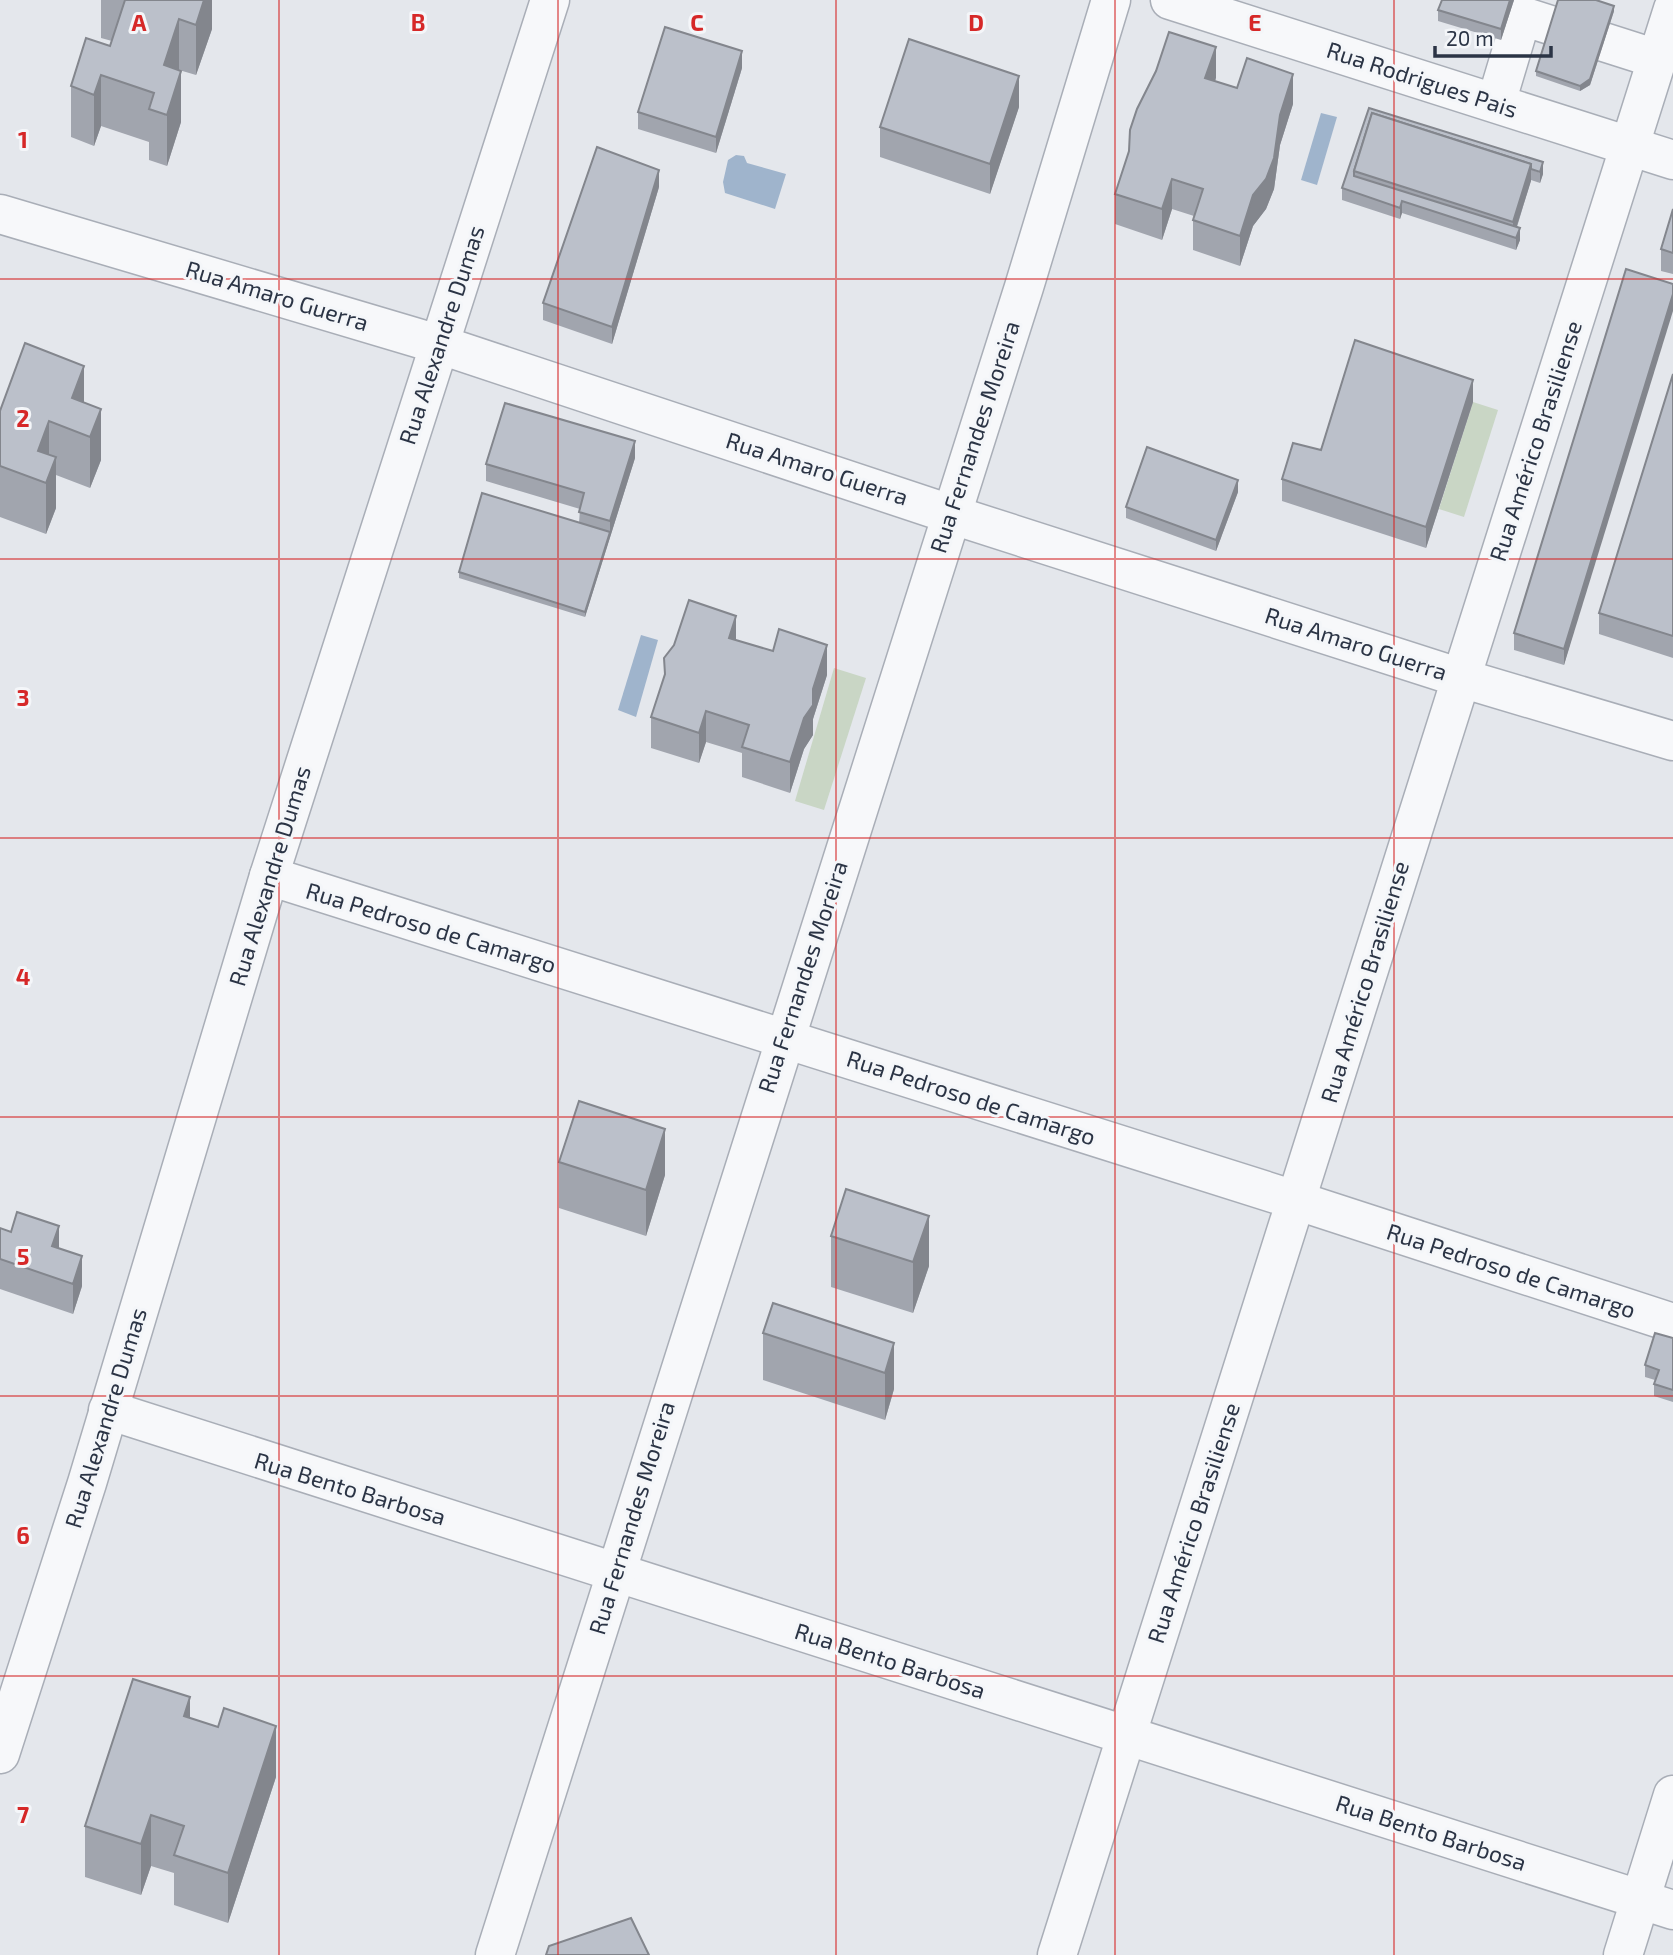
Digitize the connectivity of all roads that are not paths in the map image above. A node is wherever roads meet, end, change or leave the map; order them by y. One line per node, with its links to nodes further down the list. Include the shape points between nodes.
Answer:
1 (550, 0): 10 (street, Rua Alexandre Dumas)
2 (1111, 0): 11 (street, Rua Fernandes Moreira)
3 (1170, 0): 6 (street, Rua Rodrigues Pais)
4 (1673, 9): 5 (street, Rua Américo Brasiliense)
5 (1657, 59): 6 (street, via 1522,16); 7 (street, Rua Américo Brasiliense)
6 (1496, 103): 7 (street, Rua Rodrigues Pais)
7 (1630, 146): 8 (street, Rua Rodrigues Pais); 12 (street, Rua Américo Brasiliense)
8 (1673, 160)
9 (0, 214): 10 (street, Rua Amaro Guerra)
10 (441, 345): 11 (street, Rua Amaro Guerra); 14 (street, Rua Alexandre Dumas)
11 (950, 514): 12 (street, Rua Amaro Guerra); 15 (street, Rua Fernandes Moreira)
12 (1461, 678): 13 (street, Rua Amaro Guerra); 16 (street, Rua Américo Brasiliense)
13 (1673, 741)
14 (269, 876): 15 (street, Rua Pedroso de Camargo); 18 (street, Rua Alexandre Dumas)
15 (784, 1038): 16 (street, Rua Pedroso de Camargo); 19 (street, Rua Fernandes Moreira)
16 (1298, 1201): 17 (street, Rua Pedroso de Camargo); 20 (street, Rua Américo Brasiliense)
17 (1673, 1323)
18 (108, 1410): 19 (street, Rua Bento Barbosa); 21 (street, Rua Alexandre Dumas)
19 (615, 1572): 20 (street, Rua Bento Barbosa); 24 (street, Rua Fernandes Moreira)
20 (1126, 1737): 23 (street, Rua Bento Barbosa); 25 (street, Rua Américo Brasiliense)
21 (0, 1754)
22 (1673, 1795): 23 (street)
23 (1657, 1905): 26 (street)
24 (495, 1955)
25 (1057, 1955)
26 (1623, 1955)

